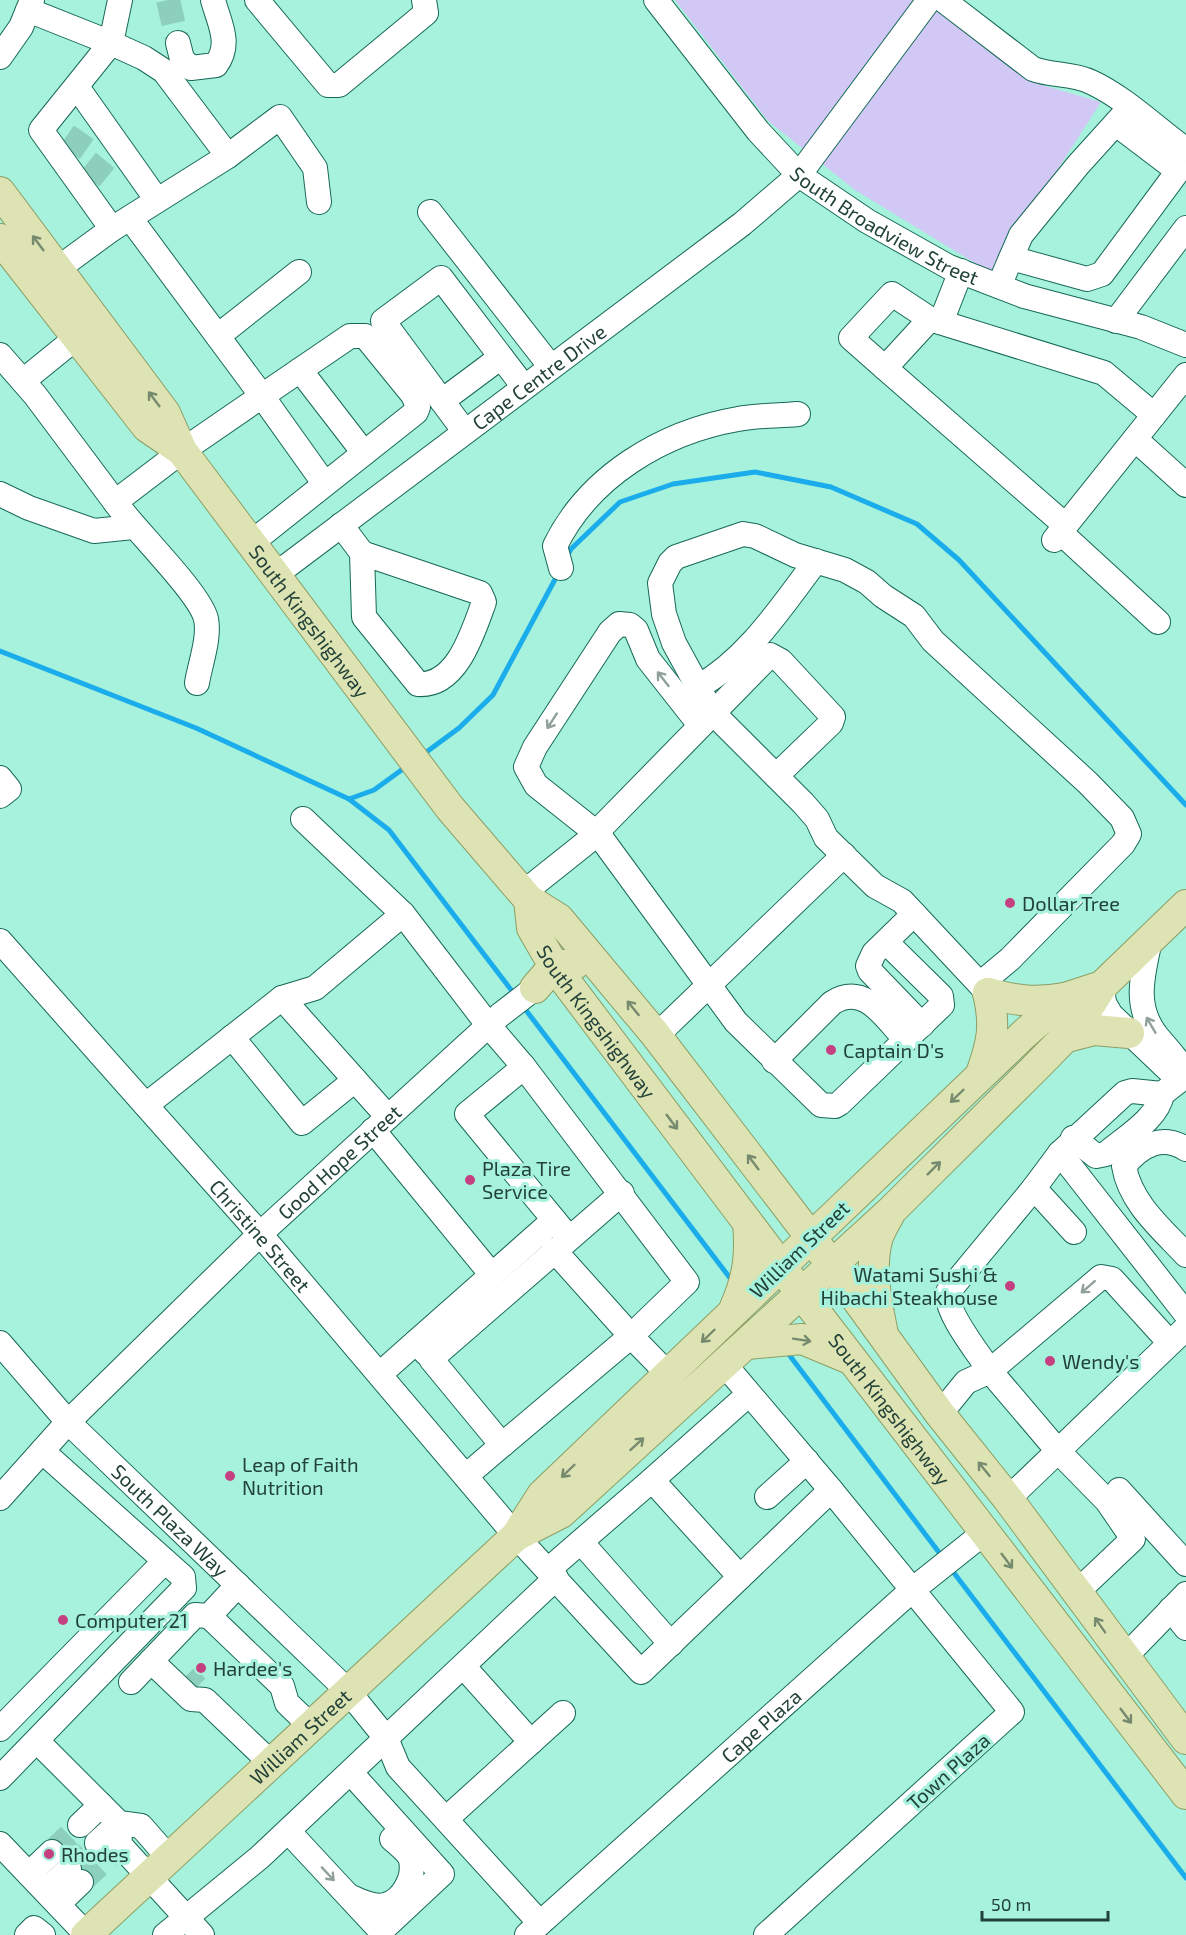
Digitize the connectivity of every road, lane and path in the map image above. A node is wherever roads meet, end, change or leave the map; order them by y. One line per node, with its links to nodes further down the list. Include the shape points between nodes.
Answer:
1 (213, 0): 10 (street, via 225,41 216,65 191,68 182,59)
2 (257, 0): 3 (street, via 328,85 339,85 426,13)
3 (424, 0)
4 (656, 0): 16 (street, South Broadview Street, via 758,131)
5 (929, 0): 16 (street, Cape Centre Drive)
6 (943, 0): 13 (street, via 1033,69 1091,82)
7 (119, 4): 9 (street)
8 (30, 5): 9 (street); 11 (street, via 21,27)
9 (111, 43): 12 (street); 15 (street, via 164,71)
10 (178, 43)
11 (0, 57)
12 (77, 87): 18 (street, via 93,119); 22 (street, via 41,130)
13 (1122, 116): 14 (street); 20 (street, via 1178,171); 25 (street, via 1021,235)
14 (1186, 150)
15 (228, 156): 18 (street); 19 (street, via 280,117 315,168)
16 (799, 175): 27 (street, South Broadview Street, via 867,220); 37 (street, Cape Centre Drive, via 742,224)
17 (0, 192): 49 (main road, South Kingshighway, one-way to 17, via 165,413)
18 (157, 200): 22 (street)
19 (319, 202)
20 (1149, 210): 23 (street); 25 (street, via 1102,274 1088,279)
21 (430, 212): 37 (street)
22 (121, 223): 26 (street); 32 (street)
23 (1184, 231): 31 (street)
24 (0, 238): 33 (main road, South Kingshighway)
25 (1011, 258): 29 (street)
26 (71, 259)
27 (961, 271): 29 (street, South Broadview Street); 30 (street)
28 (299, 272): 32 (street)
29 (999, 286): 31 (street, South Broadview Street)
30 (936, 321): 38 (street); 38 (street, via 891,294 851,338); 46 (street, via 1104,373)
31 (1116, 321): 34 (street, South Broadview Street)
32 (218, 336): 43 (street)
33 (76, 338): 41 (street); 49 (main road, South Kingshighway, via 147,427)
34 (1186, 345)
35 (0, 355): 41 (street)
36 (501, 357): 42 (street); 44 (street); 44 (street, via 441,278 383,321)
37 (552, 367): 42 (street, Cape Centre Drive)
38 (885, 368): 57 (street)
39 (300, 370): 43 (street); 50 (street); 50 (street, via 358,334 365,336 413,395 416,412)
40 (1186, 375): 46 (street)
41 (23, 381): 54 (street)
42 (524, 387): 47 (street, Cape Centre Drive)
43 (262, 396): 49 (street); 51 (street)
44 (442, 401): 47 (street)
45 (798, 414): 61 (street, via 706,426 639,455 610,476 566,522 555,546)
46 (1155, 415): 48 (street)
47 (465, 432): 55 (street, Cape Centre Drive)
48 (1135, 439): 52 (street); 57 (street)
49 (182, 451): 54 (street); 58 (main road, South Kingshighway)
50 (364, 453): 51 (street)
51 (324, 483): 58 (street)
52 (1186, 485)
53 (0, 494): 56 (street, via 94,531)
54 (115, 502): 56 (street)
55 (341, 525): 59 (street); 62 (street, Cape Centre Drive)
56 (133, 527): 64 (street, via 198,601 205,617 207,627)
57 (1060, 532): 63 (street)
58 (251, 543): 62 (main road, South Kingshighway)
59 (362, 553): 59 (street, via 480,592 484,602 469,642 446,676 431,685 418,684 363,617)
60 (816, 561): 65 (street, via 771,623 721,671); 65 (street, via 743,534 676,557 670,563 660,583 664,614 674,643); 85 (street, via 845,570 914,616 933,641 1088,783 1122,818 1129,834)
61 (561, 568)
62 (275, 575): 73 (main road, South Kingshighway, via 450,808)
63 (1158, 622)
64 (197, 683)
65 (698, 687): 66 (street)
66 (706, 718): 67 (street); 67 (street, via 766,658 770,655 781,661 833,717); 71 (street); 71 (street, one-way to 71, via 648,659 636,630 624,623 615,626 531,753 526,767 536,785)
67 (776, 776): 72 (street, via 817,819 826,838)
68 (0, 778): 69 (street, via 9,789)
69 (0, 796)
70 (303, 819): 75 (street)
71 (596, 833): 73 (street); 83 (street)
72 (844, 855): 76 (street, via 875,886 902,901); 83 (street)
73 (526, 896): 80 (main road, South Kingshighway, via 532,928); 81 (main road, South Kingshighway, via 559,919)
74 (1186, 905): 77 (main road, William Street)
75 (403, 914): 87 (street, via 315,988); 89 (street)
76 (914, 914): 79 (street); 85 (street)
77 (1150, 940): 82 (main road, William Street); 99 (street, one-way to 77, via 1142,1007 1142,980)
78 (0, 941): 100 (street, Christine Street)
79 (886, 942): 90 (street, via 870,959 870,971); 90 (street, via 942,999 939,1009)
80 (555, 966): 81 (main road, via 581,965); 84 (main road); 86 (main road, South Kingshighway)
81 (608, 978): 92 (main road, South Kingshighway, one-way to 81)
82 (1102, 986): 88 (main road, William Street); 91 (street, via 1104,1003); 94 (main road, William Street, via 1078,1024)
83 (709, 987): 92 (street); 95 (street)
84 (534, 988): 86 (main road, via 548,987); 89 (street, Good Hope Street)
85 (984, 988): 88 (main road, via 1011,1000 1037,1003); 97 (main road, via 993,1015 992,1042)
86 (576, 996): 109 (main road, South Kingshighway, one-way to 109)
87 (282, 998): 93 (street); 98 (street)
88 (1065, 998): 97 (main road, William Street)
89 (494, 1020): 96 (street); 101 (street, Good Hope Street)
90 (914, 1032): 95 (street, via 861,996 843,996); 95 (street, via 835,1106 814,1101)
91 (1129, 1033): 94 (main road, via 1094,1030); 99 (street)
92 (656, 1036): 104 (main road, South Kingshighway, one-way to 92)
93 (232, 1037): 98 (street, via 302,1123); 100 (street)
94 (1063, 1038): 108 (main road, William Street, one-way to 94)
95 (774, 1061)
96 (524, 1067): 106 (street); 112 (street, via 467,1114)
97 (981, 1074): 107 (main road, William Street, one-way to 107)
98 (355, 1080): 101 (street)
99 (1179, 1083): 102 (street, via 1125,1093); 102 (street, via 1153,1114 1106,1154 1096,1156)
100 (146, 1105): 111 (street, Christine Street)
101 (381, 1124): 111 (street, Good Hope Street); 117 (street)
102 (1067, 1145): 105 (street); 120 (street)
103 (1186, 1149): 114 (street, via 1162,1140 1144,1147 1124,1166 1139,1203)
104 (772, 1187): 107 (main road, via 799,1199 822,1202); 113 (main road, South Kingshighway)
105 (1034, 1188): 110 (street); 129 (street, via 948,1292 948,1305)
106 (622, 1193): 112 (street); 121 (street, via 687,1282)
107 (855, 1194): 113 (main road, William Street)
108 (892, 1210): 115 (main road, William Street); 122 (main road, via 877,1240 874,1271)
109 (748, 1223): 116 (main road, South Kingshighway); 119 (main road, via 751,1250 746,1281)
110 (1074, 1232)
111 (260, 1234): 130 (street, Christine Street); 135 (street, Good Hope Street)
112 (559, 1236): 117 (street); 121 (street); 126 (street)
113 (811, 1237): 115 (main road, South Kingshighway); 116 (main road, William Street)
114 (1186, 1256)
115 (832, 1265): 118 (main road, William Street); 122 (main road, South Kingshighway)
116 (780, 1266): 118 (main road, South Kingshighway); 119 (main road, William Street)
117 (492, 1275): 126 (street)
118 (801, 1293): 125 (main road, William Street); 127 (main road, South Kingshighway)
119 (733, 1311): 131 (main road, William Street, one-way to 131)
120 (1186, 1314)
121 (632, 1336): 131 (street); 137 (street)
122 (884, 1337): 134 (main road, South Kingshighway)
123 (1179, 1340): 129 (street, one-way to 129, via 1146,1317 1112,1279 1101,1277); 139 (street)
124 (0, 1343): 135 (street, South Plaza Way)
125 (747, 1344): 127 (main road, one-way to 127, via 802,1339); 128 (main road, William Street)
126 (424, 1351): 130 (street); 137 (street)
127 (853, 1360): 150 (main road, South Kingshighway)
128 (725, 1365): 132 (street); 133 (main road, William Street)
129 (990, 1371): 134 (street, via 966,1382); 139 (street)
130 (380, 1374): 141 (street, Christine Street)
131 (668, 1374): 149 (main road, William Street, one-way to 149, via 542,1495)
132 (749, 1394): 136 (street); 140 (street)
133 (685, 1400): 136 (street); 149 (main road, William Street, one-way to 133, via 561,1513)
134 (940, 1414): 147 (main road, South Kingshighway, one-way to 134)
135 (68, 1422): 138 (street, Good Hope Street); 148 (street, South Plaza Way)
136 (710, 1429): 142 (street)
137 (502, 1445): 141 (street)
138 (42, 1451): 146 (street, Good Hope Street); 152 (street)
139 (1058, 1451): 147 (street); 158 (street, via 1107,1502 1133,1539)
140 (807, 1461): 143 (street); 145 (street)
141 (467, 1475): 149 (street, Christine Street)
142 (652, 1480): 151 (street); 155 (street)
143 (831, 1490): 155 (street); 156 (street)
144 (1119, 1490): 153 (street)
145 (767, 1497)
146 (0, 1498)
147 (1008, 1499): 158 (main road, South Kingshighway)
148 (179, 1528): 152 (street); 157 (street, South Plaza Way)
149 (516, 1536): 154 (street); 167 (main road, William Street)
150 (974, 1541): 156 (street, Cape Plaza); 178 (main road, South Kingshighway, one-way to 178)
151 (581, 1542): 154 (street); 162 (street)
152 (161, 1557): 170 (street); 173 (street, via 183,1577 184,1588)
153 (1186, 1564)
154 (552, 1574): 162 (street, via 641,1672); 165 (street)
155 (740, 1577): 162 (street)
156 (920, 1583): 191 (street, Cape Plaza); 196 (street, Town Plaza, via 1012,1712)
157 (238, 1585): 160 (street); 167 (street, South Plaza Way)
158 (1077, 1592): 164 (main road, South Kingshighway, one-way to 158)
159 (1179, 1602): 161 (street); 164 (street)
160 (209, 1616): 163 (street, via 195,1615); 169 (street, via 282,1686 288,1703)
161 (1186, 1628)
162 (671, 1644)
163 (155, 1657): 166 (street); 175 (street, via 191,1699 196,1688)
164 (1124, 1658): 172 (main road, South Kingshighway)
165 (464, 1667): 171 (street); 174 (street)
166 (131, 1682)
167 (348, 1691): 169 (main road, William Street); 171 (street, Cape Plaza)
168 (563, 1713): 174 (street)
169 (311, 1726): 175 (main road, William Street)
170 (0, 1730)
171 (386, 1738): 177 (street); 180 (street, Cape Plaza, via 398,1767)
172 (1186, 1739)
173 (37, 1741): 176 (street); 179 (street)
174 (531, 1742): 180 (street)
175 (271, 1763): 185 (main road, William Street)
176 (0, 1778)
177 (346, 1778): 182 (street); 188 (street, via 411,1858 412,1877 402,1894 386,1905 370,1905); 188 (street, via 442,1874 381,1931)
178 (1186, 1794)
179 (101, 1805): 181 (street); 185 (street, via 111,1842)
180 (446, 1819): 191 (street, Cape Plaza)
181 (80, 1826)
182 (288, 1831): 188 (street, one-way to 188); 190 (street)
183 (0, 1844): 186 (street)
184 (52, 1852): 186 (street)
185 (158, 1867): 190 (street); 194 (main road, William Street)
186 (29, 1874): 189 (street)
187 (75, 1876): 189 (street)
188 (348, 1896)
189 (52, 1898): 194 (street)
190 (194, 1926): 195 (street)
191 (534, 1929)
192 (27, 1935): 193 (street, via 34,1928)
193 (43, 1935)
194 (86, 1935)
195 (165, 1935)
196 (766, 1935)

